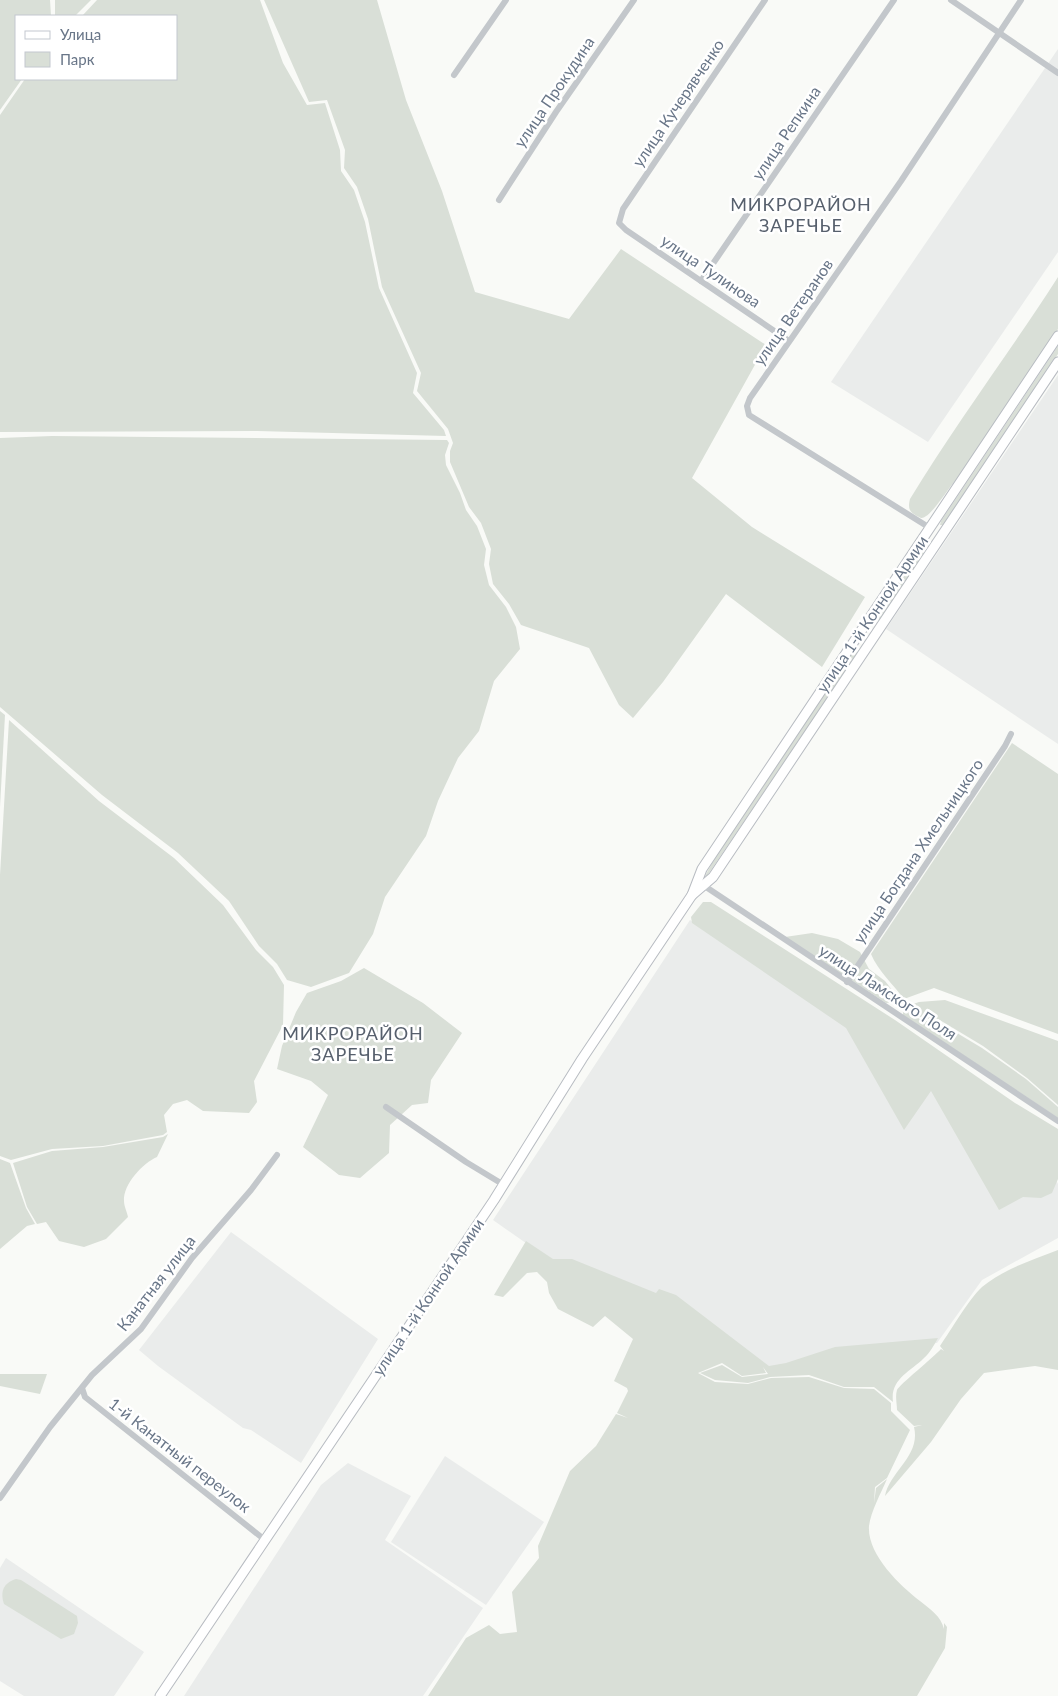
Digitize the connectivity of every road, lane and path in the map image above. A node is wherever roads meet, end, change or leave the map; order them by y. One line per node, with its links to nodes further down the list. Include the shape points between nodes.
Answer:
1 (506, 0): 9 (street)
2 (634, 0): 10 (street, улица Прокудина)
3 (765, 0): 11 (street, улица Кучерявченко, via 623,209)
4 (894, 0): 12 (street, улица Репкина)
5 (951, 0): 7 (street)
6 (1021, 0): 7 (street, улица Ветеранов)
7 (998, 32): 8 (street); 14 (street, улица Ветеранов, via 901,181)
8 (1058, 73)
9 (454, 75)
10 (499, 200)
11 (619, 223): 12 (street, улица Тулинова)
12 (701, 281): 14 (street, улица Тулинова)
13 (1058, 336): 16 (main road, улица 1-й Конной Армии)
14 (789, 341): 16 (street, улица Ветеранов, via 750,398 747,406 749,415)
15 (1058, 362): 17 (main road, улица 1-й Конной Армии)
16 (929, 530): 17 (main road); 18 (main road, улица 1-й Конной Армии)
17 (940, 539): 19 (main road, улица 1-й Конной Армии)
18 (861, 630): 19 (main road); 22 (main road, улица 1-й Конной Армии, via 702,870)
19 (874, 638): 21 (main road, улица 1-й Конной Армии, via 713,877)
20 (1011, 734): 23 (street, улица Богдана Хмельницкого)
21 (703, 885): 22 (main road, улица 1-й Конной Армии); 23 (street, улица Ламского Поля)
22 (692, 895): 27 (main road, улица 1-й Конной Армии, via 582,1059)
23 (847, 982): 25 (street, улица Ламского Поля)
24 (386, 1107): 27 (street)
25 (1058, 1121)
26 (277, 1155): 28 (street, Канатная улица, via 192,1258 141,1329)
27 (504, 1184): 30 (main road, улица 1-й Конной Армии)
28 (82, 1388): 29 (street, Канатная улица, via 50,1426); 30 (street, 1-й Канатный переулок, via 85,1397)
29 (0, 1498)
30 (265, 1540): 31 (main road, улица 1-й Конной Армии)
31 (160, 1696)

